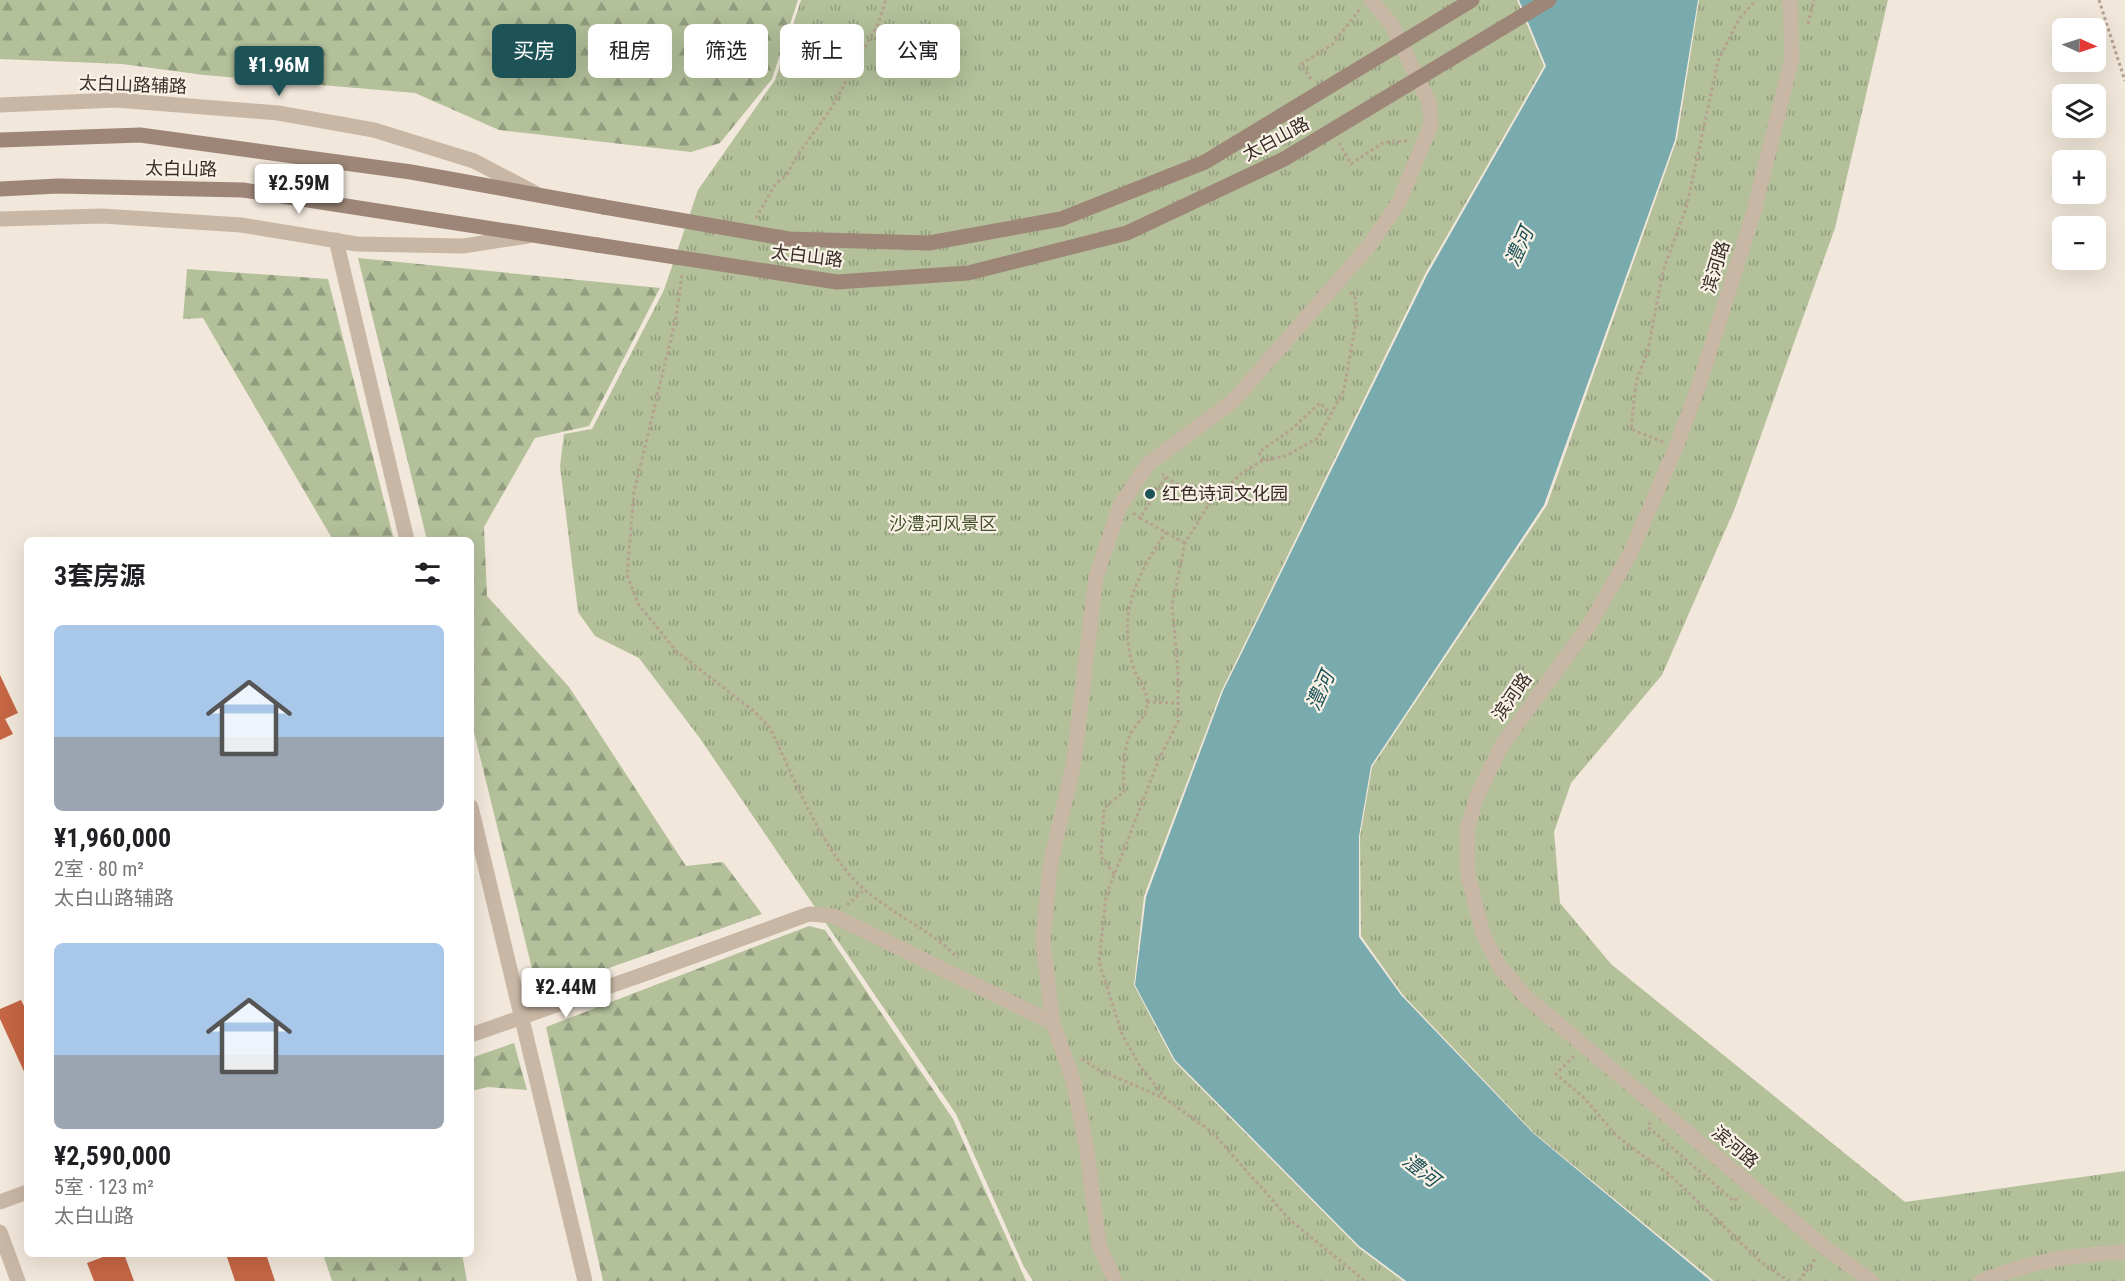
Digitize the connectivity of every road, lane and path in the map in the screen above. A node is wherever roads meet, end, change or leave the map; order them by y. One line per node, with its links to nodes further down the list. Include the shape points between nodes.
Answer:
1 (886, 0): 17 (path, via 878,24 830,111 788,175 776,183)
2 (1371, 0): 8 (path, via 1360,8 1332,45); 13 (street, via 1392,25 1429,102 1431,124)
3 (1472, 0): 17 (main road, 太白山路, bridge, via 1204,162 1061,219 929,243 789,239)
4 (1549, 0): 11 (main road, 太白山路, bridge)
5 (1756, 0): 23 (path, via 1739,18 1718,61 1687,205 1663,271 1648,350 1636,382 1631,429)
6 (1790, 0): 23 (street, 滨河路, via 1792,58 1754,211)
7 (2099, 0): 9 (path)
8 (1301, 64)
9 (2125, 81)
10 (0, 105): 15 (street, 太白山路辅路, via 116,100 278,113 374,130 463,157)
11 (1333, 130): 13 (path, via 1351,164 1384,142); 20 (main road, 太白山路, bridge, via 1284,159 1127,233 968,273 837,282)
12 (0, 140): 15 (main road, 太白山路, via 140,135 411,172)
13 (1426, 140): 21 (street, via 1399,202 1370,246)
14 (0, 189): 18 (main road, 太白山路, via 58,186 243,190)
15 (538, 195): 17 (main road, 太白山路, bridge)
16 (0, 219): 19 (street, via 102,216 241,225)
17 (749, 232)
18 (535, 235): 19 (street, via 463,246 357,244); 20 (main road, 太白山路, bridge)
19 (336, 240): 29 (street)
20 (684, 258): 35 (path, via 676,318 634,492 627,575 639,605 676,651 770,728 836,860)
21 (1339, 279): 22 (path, via 1355,298 1357,315 1344,390); 39 (street, via 1233,401 1148,464 1120,506 1096,577 1073,767 1050,865 1043,942)
22 (1331, 414): 24 (path, via 1318,438 1286,456); 24 (path, via 1320,403 1258,452)
23 (1676, 447): 42 (street, 滨河路, via 1629,556 1588,627 1502,745 1477,796 1467,830 1467,875 1483,934 1500,967 1526,997)
24 (1262, 461): 26 (path, via 1243,472)
25 (1166, 477): 26 (path)
26 (1209, 504): 30 (path)
27 (1140, 518): 28 (path)
28 (1166, 532): 30 (path); 31 (path, via 1145,564 1128,605 1133,667 1147,692)
29 (406, 537)
30 (1185, 543): 32 (path, via 1172,605)
31 (1147, 702): 32 (path); 34 (path, via 1148,708 1129,736 1124,792 1104,808 1101,857)
32 (1178, 703): 34 (path, via 1178,722 1159,759)
33 (474, 820): 38 (street)
34 (1114, 874): 43 (path, via 1106,896 1099,962 1122,1034 1140,1066)
35 (864, 890): 36 (path); 37 (path, via 943,944)
36 (834, 916): 38 (street, via 809,914); 39 (street)
37 (962, 962)
38 (521, 1018): 40 (street); 53 (street)
39 (1053, 1023): 41 (street)
40 (474, 1034)
41 (1060, 1044): 43 (path, via 1097,1069); 54 (street, via 1073,1080 1087,1150 1099,1245)
42 (1584, 1047): 50 (street, 滨河路); 56 (path, via 1556,1074 1583,1097 1618,1137 1671,1176 1761,1262)
43 (1167, 1100): 55 (path, via 1212,1132 1290,1220)
44 (1643, 1116): 47 (path, via 1651,1124 1647,1127 1734,1201 1740,1196)
45 (24, 1193): 46 (street)
46 (0, 1202)
47 (1749, 1203)
48 (0, 1232): 52 (street)
49 (1808, 1250): 50 (path)
50 (1820, 1252): 57 (path); 58 (street, 滨河路)
51 (2125, 1252): 59 (street, via 2076,1254)
52 (18, 1281)
53 (585, 1281)
54 (1115, 1281)
55 (1365, 1281)
56 (1788, 1281)
57 (1799, 1281)
58 (1871, 1281)
59 (1981, 1281)

